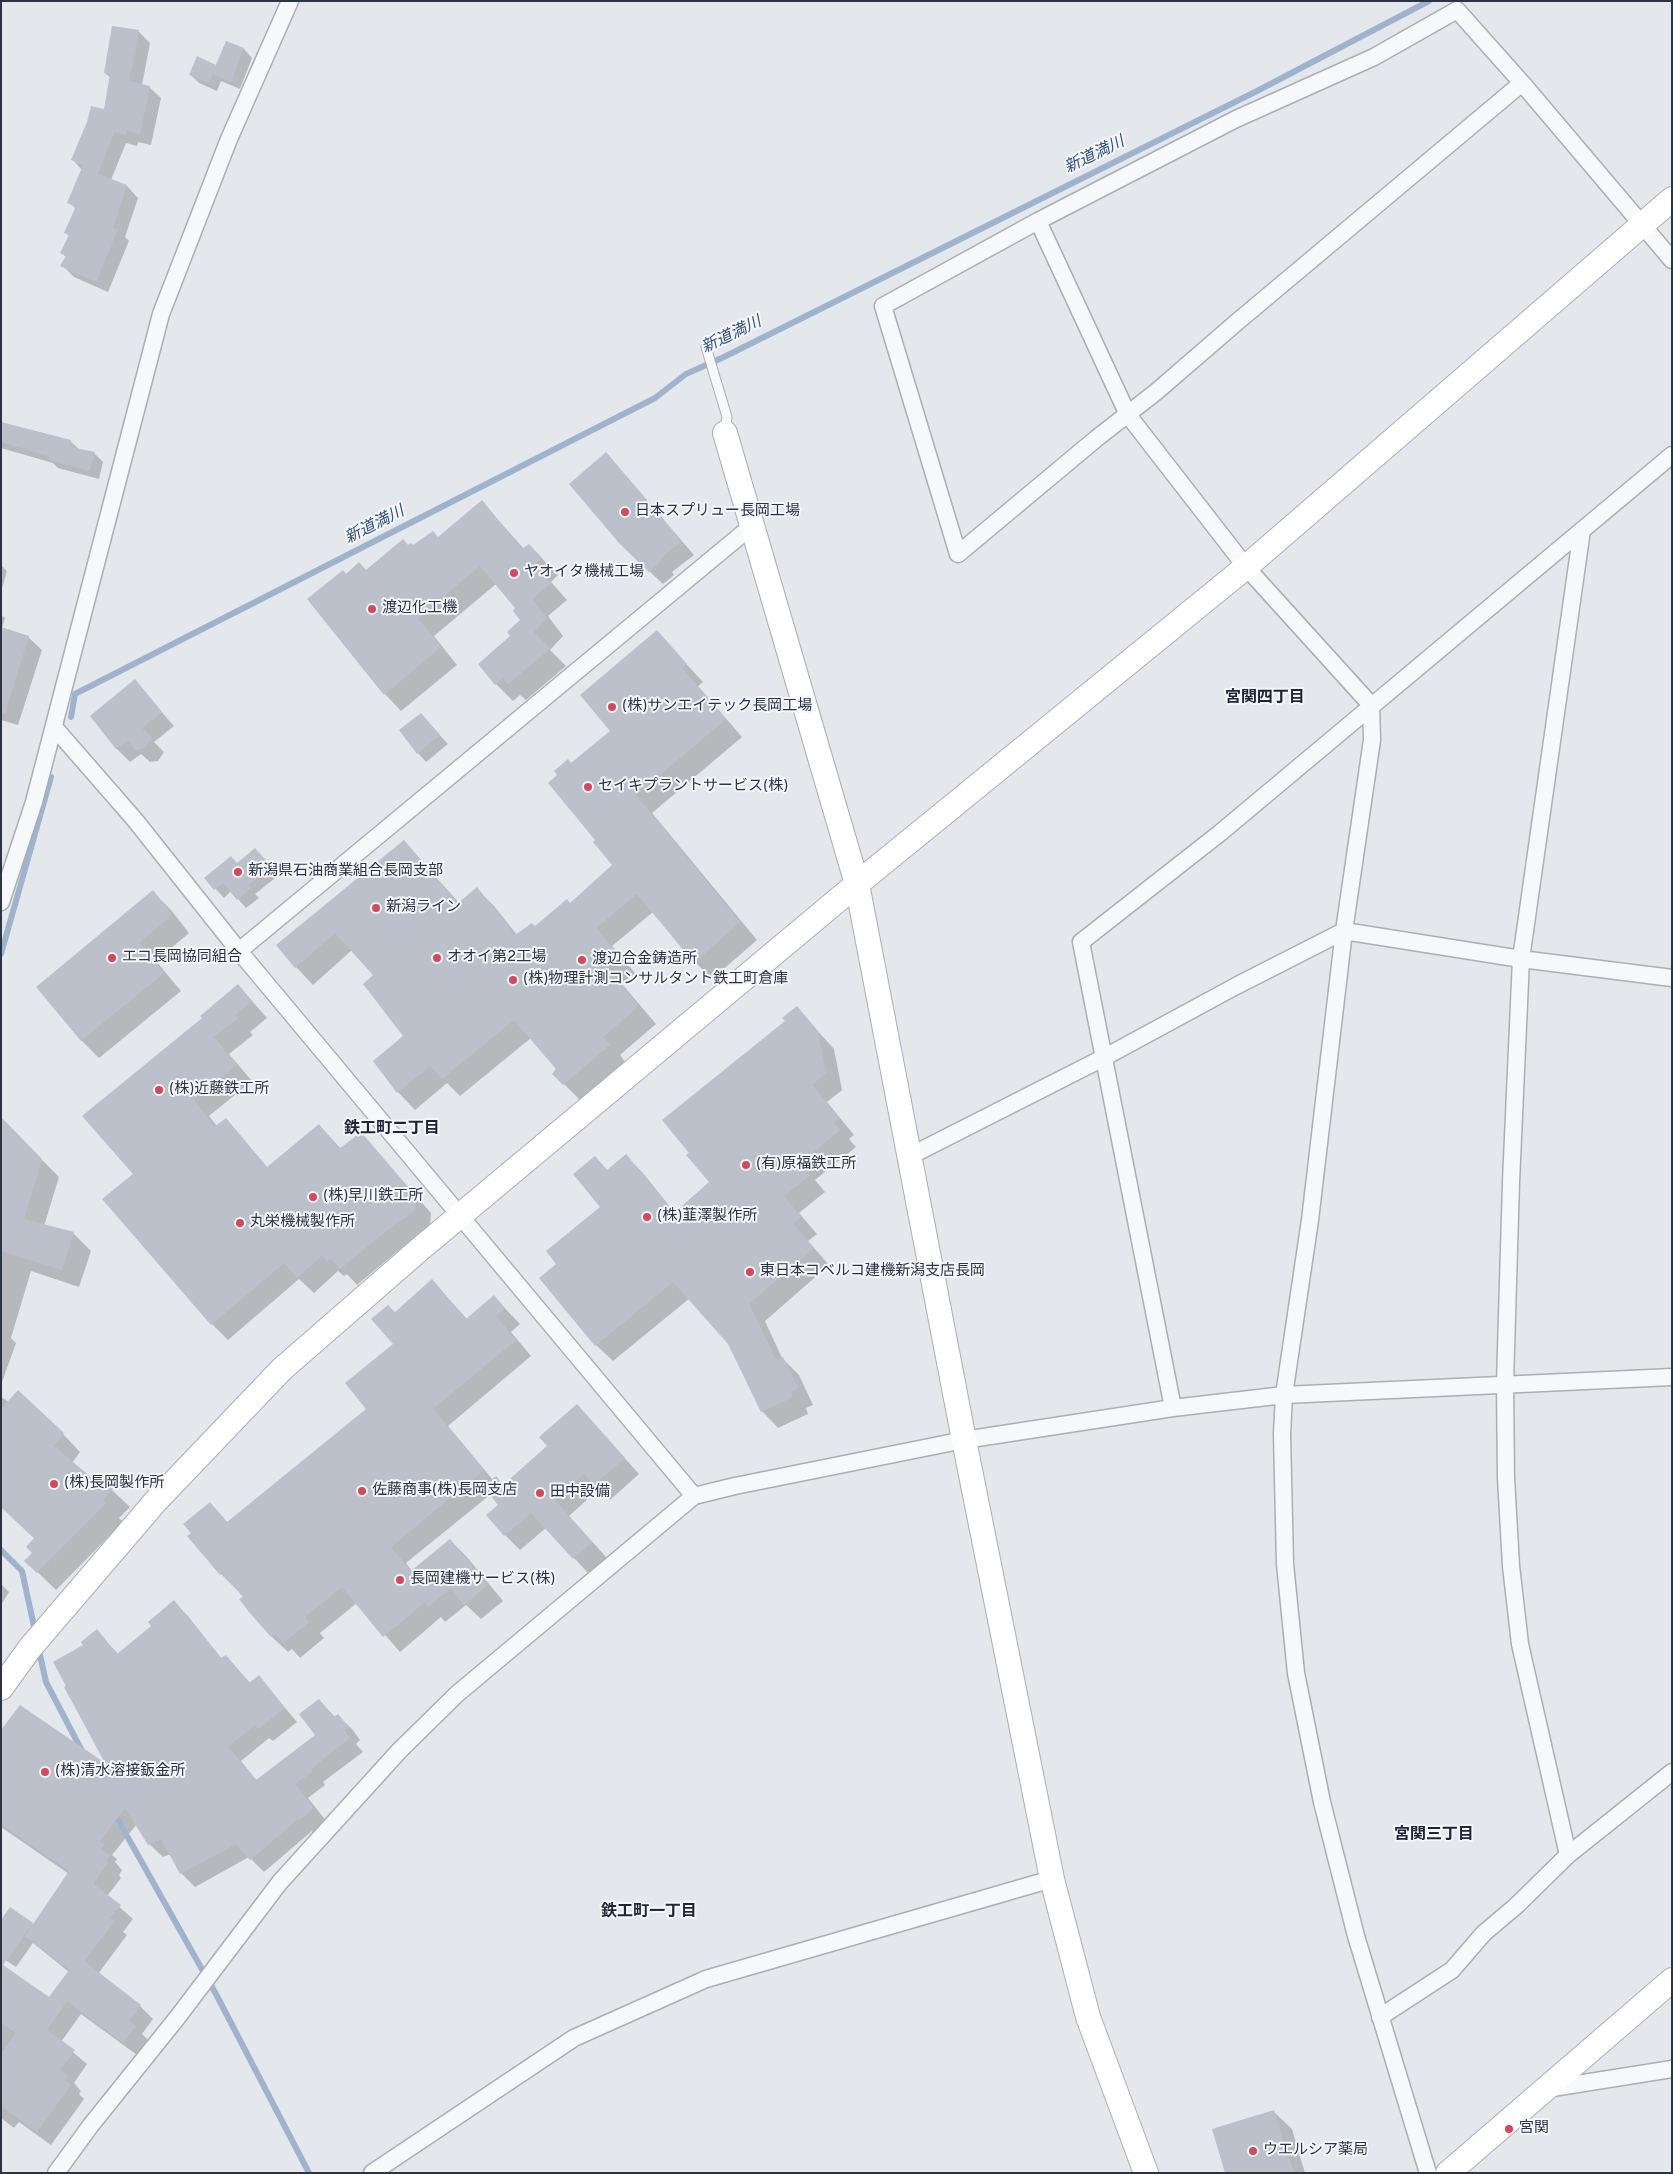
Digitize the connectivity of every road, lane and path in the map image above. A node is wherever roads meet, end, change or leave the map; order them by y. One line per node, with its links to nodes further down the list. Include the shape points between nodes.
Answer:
1 (290, 1): 16 (street, via 229,139 161,314)
2 (1462, 6): 3 (street); 5 (street, via 1374,57 1236,119)
3 (1522, 82): 6 (street); 9 (street)
4 (1672, 199): 6 (street)
5 (1038, 221): 9 (street); 9 (street, via 883,306 958,554)
6 (1641, 225): 7 (street); 14 (street)
7 (1672, 260)
8 (706, 348): 10 (lane, via 727,417)
9 (1128, 415): 14 (street)
10 (725, 433): 12 (street)
11 (1672, 455): 13 (street)
12 (753, 525): 17 (street); 20 (street)
13 (1582, 530): 15 (street); 21 (street)
14 (1246, 567): 15 (street); 17 (street)
15 (1371, 705): 19 (street, via 1372,740); 23 (street, via 1220,833 1082,942)
16 (54, 727): 18 (street, via 34,802); 20 (street, via 135,820)
17 (858, 884): 24 (street); 25 (street)
18 (1, 902)
19 (1344, 931): 21 (street); 23 (street); 28 (street, via 1310,1220)
20 (239, 951): 25 (street)
21 (1521, 959): 22 (street); 27 (street)
22 (1672, 978)
23 (1104, 1057): 24 (street); 29 (street)
24 (910, 1156): 30 (street)
25 (460, 1215): 31 (street); 32 (street, via 282,1369 155,1502 30,1648)
26 (1672, 1376): 27 (street)
27 (1505, 1383): 28 (street); 34 (street, via 1511,1566 1520,1644)
28 (1284, 1395): 29 (street); 37 (street, via 1285,1564 1296,1673 1322,1802)
29 (1173, 1408): 30 (street)
30 (964, 1440): 31 (street); 35 (street)
31 (694, 1496): 40 (street, via 457,1694 400,1750 280,1882)
32 (1, 1688)
33 (1672, 1772): 34 (street)
34 (1568, 1855): 37 (street, via 1484,1932 1452,1970)
35 (1052, 1879): 41 (street, via 706,1979 574,2038); 42 (street, via 1088,2017)
36 (1672, 1980): 39 (street)
37 (1380, 2017): 43 (street)
38 (1672, 2069): 39 (street)
39 (1543, 2089): 44 (street)
40 (56, 2173)
41 (372, 2173)
42 (1146, 2173)
43 (1428, 2173)
44 (1448, 2173)

